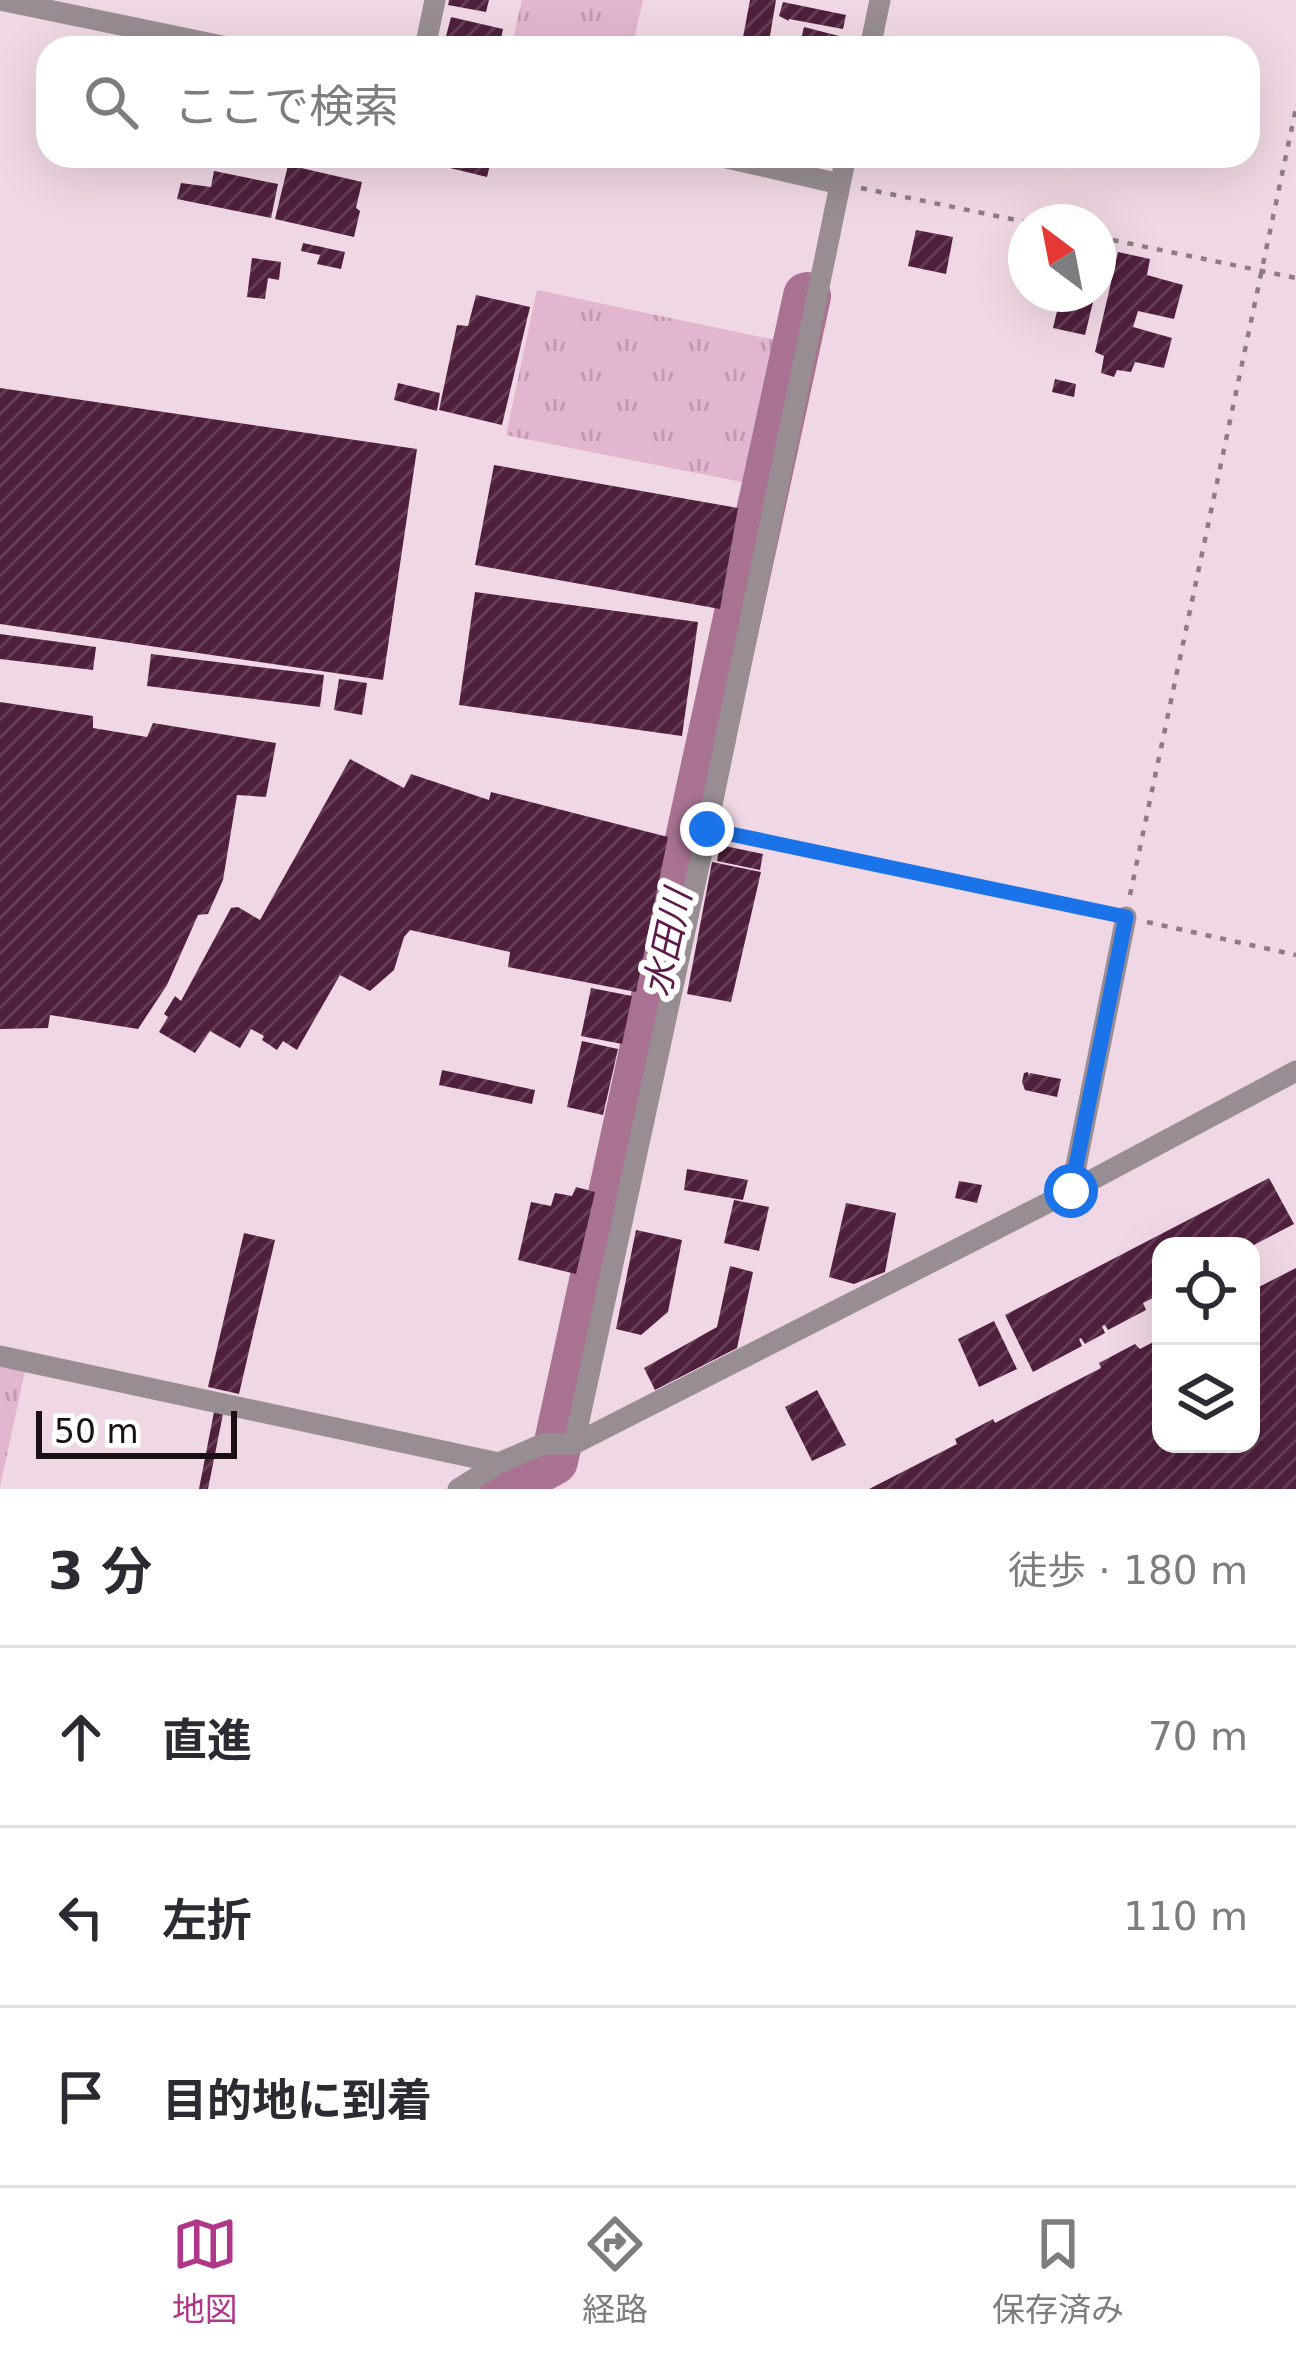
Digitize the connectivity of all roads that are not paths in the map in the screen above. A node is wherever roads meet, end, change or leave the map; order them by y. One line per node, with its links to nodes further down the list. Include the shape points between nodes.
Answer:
1 (0, 0): 4 (street)
2 (435, 0): 5 (street)
3 (880, 0): 6 (street)
4 (174, 36)
5 (428, 36)
6 (872, 36)
7 (770, 168): 9 (street)
8 (843, 168): 9 (street)
9 (840, 184): 14 (street)
10 (1126, 917): 12 (street)
11 (1296, 1071): 12 (street)
12 (1071, 1191): 14 (street)
13 (0, 1356): 15 (street)
14 (574, 1444): 15 (street, via 544,1444)
15 (500, 1463): 16 (street)
16 (458, 1489)

